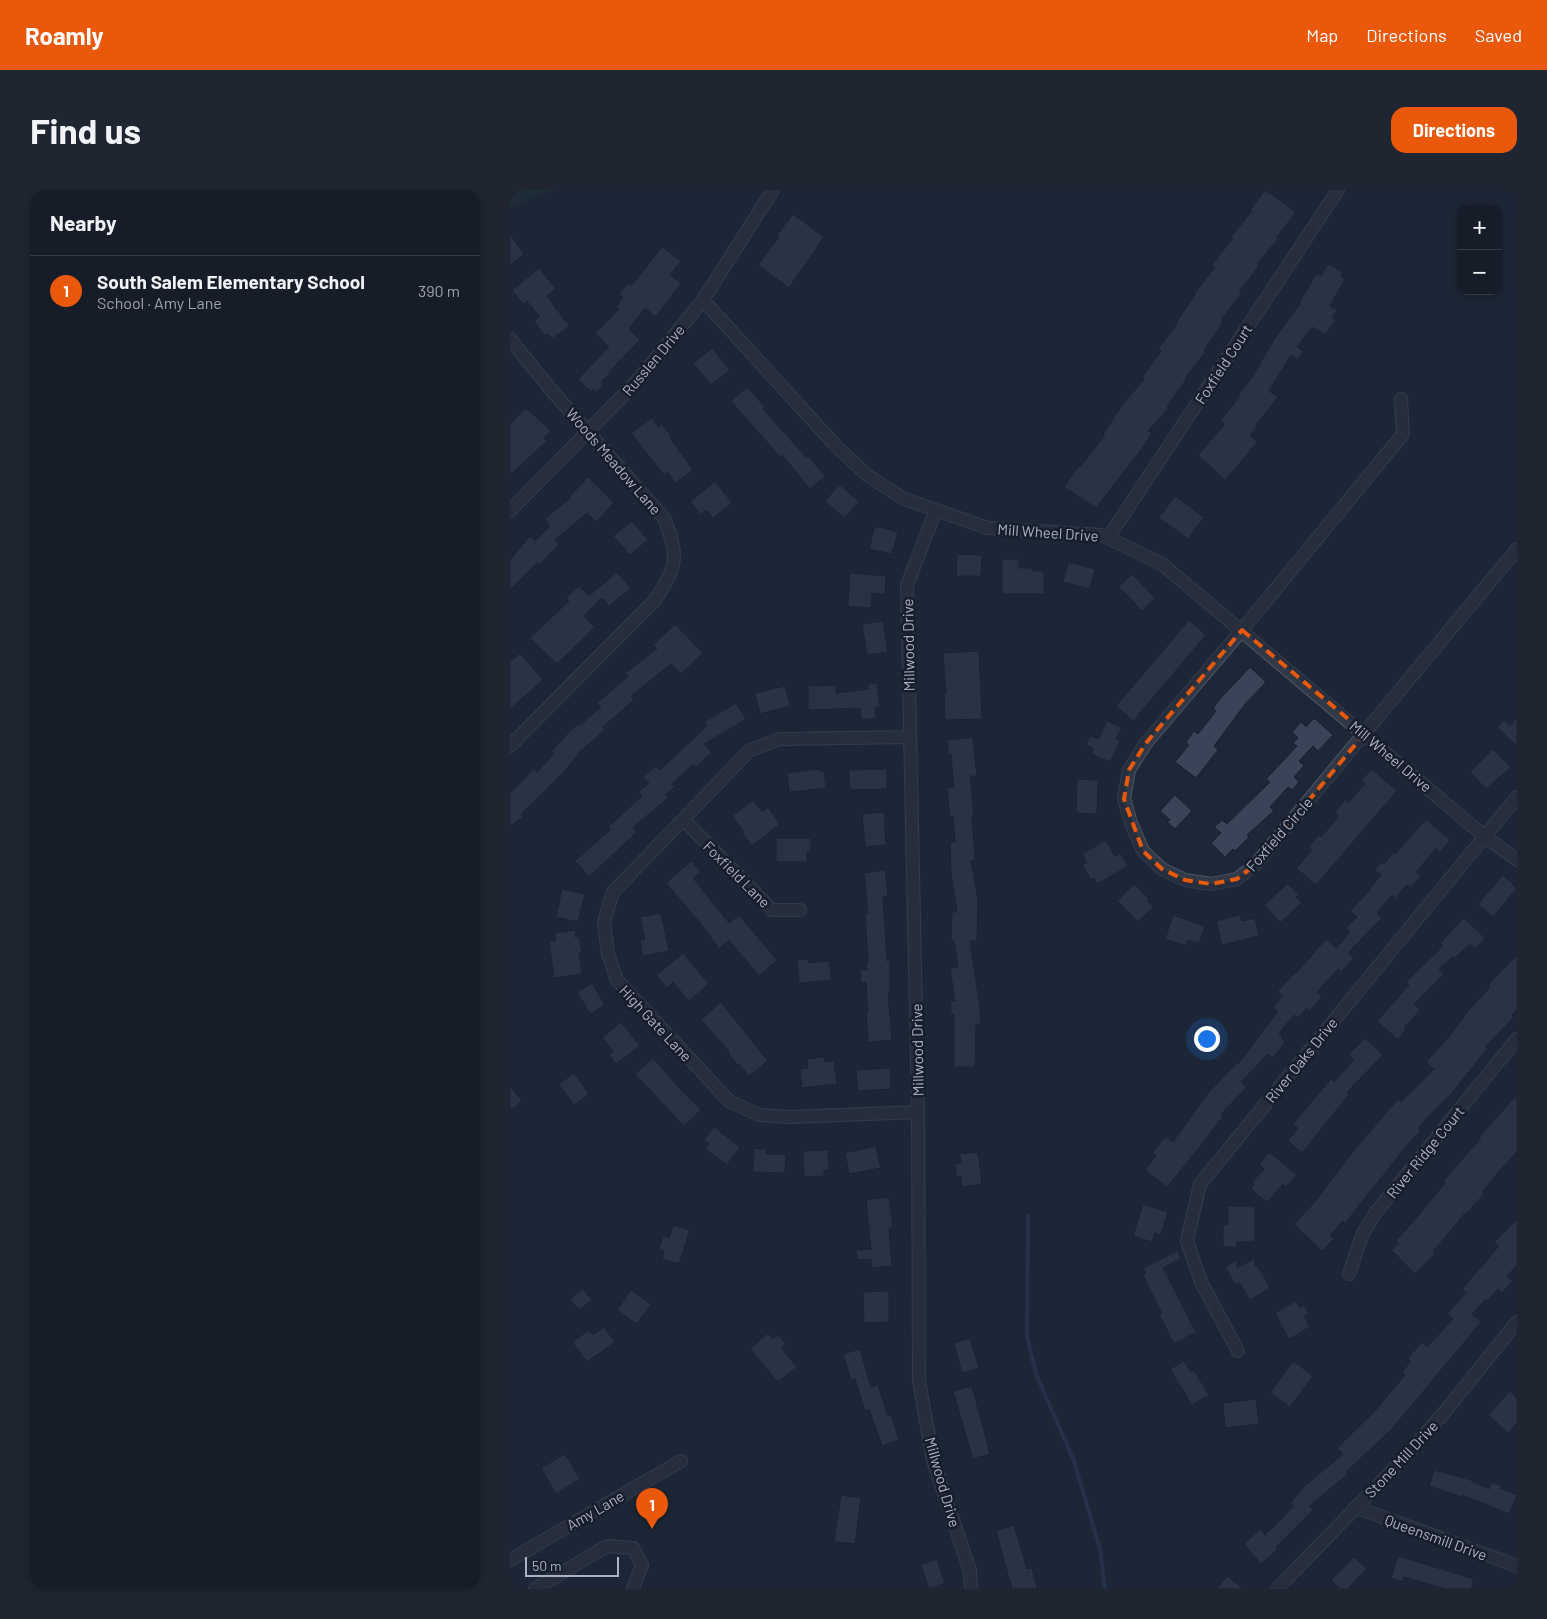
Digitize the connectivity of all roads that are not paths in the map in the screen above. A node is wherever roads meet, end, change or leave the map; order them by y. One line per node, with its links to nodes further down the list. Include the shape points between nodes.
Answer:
1 (773, 190): 3 (street, Russlen Drive)
2 (1338, 190): 9 (street, Foxfield Court)
3 (703, 300): 6 (street, Russlen Drive, via 637,381); 7 (street, Mill Wheel Drive, via 830,440 867,475 904,499)
4 (510, 339): 6 (street, Woods Meadow Lane)
5 (1401, 400): 11 (street, Foxfield Circle, via 1403,434)
6 (588, 432): 8 (street, Russlen Drive); 14 (street, Woods Meadow Lane, via 664,518 671,536 673,569 655,600)
7 (936, 510): 9 (street, Mill Wheel Drive, via 988,528); 13 (street, Millwood Drive, via 906,585)
8 (510, 511)
9 (1108, 538): 11 (street, Mill Wheel Drive, via 1162,564)
10 (1517, 549): 12 (street, Foxfield Circle)
11 (1242, 630): 12 (street, Mill Wheel Drive); 12 (street, Foxfield Circle, via 1146,743 1129,770 1124,799 1130,823 1143,851 1162,869 1185,880 1211,884 1237,879 1255,865)
12 (1364, 733): 17 (street, Mill Wheel Drive)
13 (910, 737): 16 (street, High Gate Lane, via 780,739 750,750); 21 (street, Millwood Drive)
14 (510, 746)
15 (1517, 796): 17 (street, River Oaks Drive)
16 (683, 819): 19 (street, Foxfield Lane, via 772,910); 21 (street, High Gate Lane, via 613,892 604,922 608,954 617,980 728,1101 759,1116)
17 (1484, 836): 18 (street, Mill Wheel Drive); 24 (street, River Oaks Drive, via 1200,1184 1187,1240 1201,1282)
18 (1517, 860)
19 (800, 910)
20 (1517, 1039): 22 (street, River Ridge Court, via 1376,1212 1363,1233)
21 (918, 1112): 31 (street, Millwood Drive, via 919,1381 933,1460 970,1572)
22 (1349, 1274)
23 (1517, 1322): 26 (street, Stone Mill Drive, via 1403,1460)
24 (1238, 1351)
25 (681, 1461): 27 (street, Amy Lane)
26 (1355, 1507): 28 (street, Queensmill Drive); 32 (street, Stone Mill Drive)
27 (510, 1560)
28 (1517, 1566)
29 (535, 1589): 30 (street, via 607,1546 633,1548 642,1565)
30 (633, 1589)
31 (971, 1589)
32 (1276, 1589)

